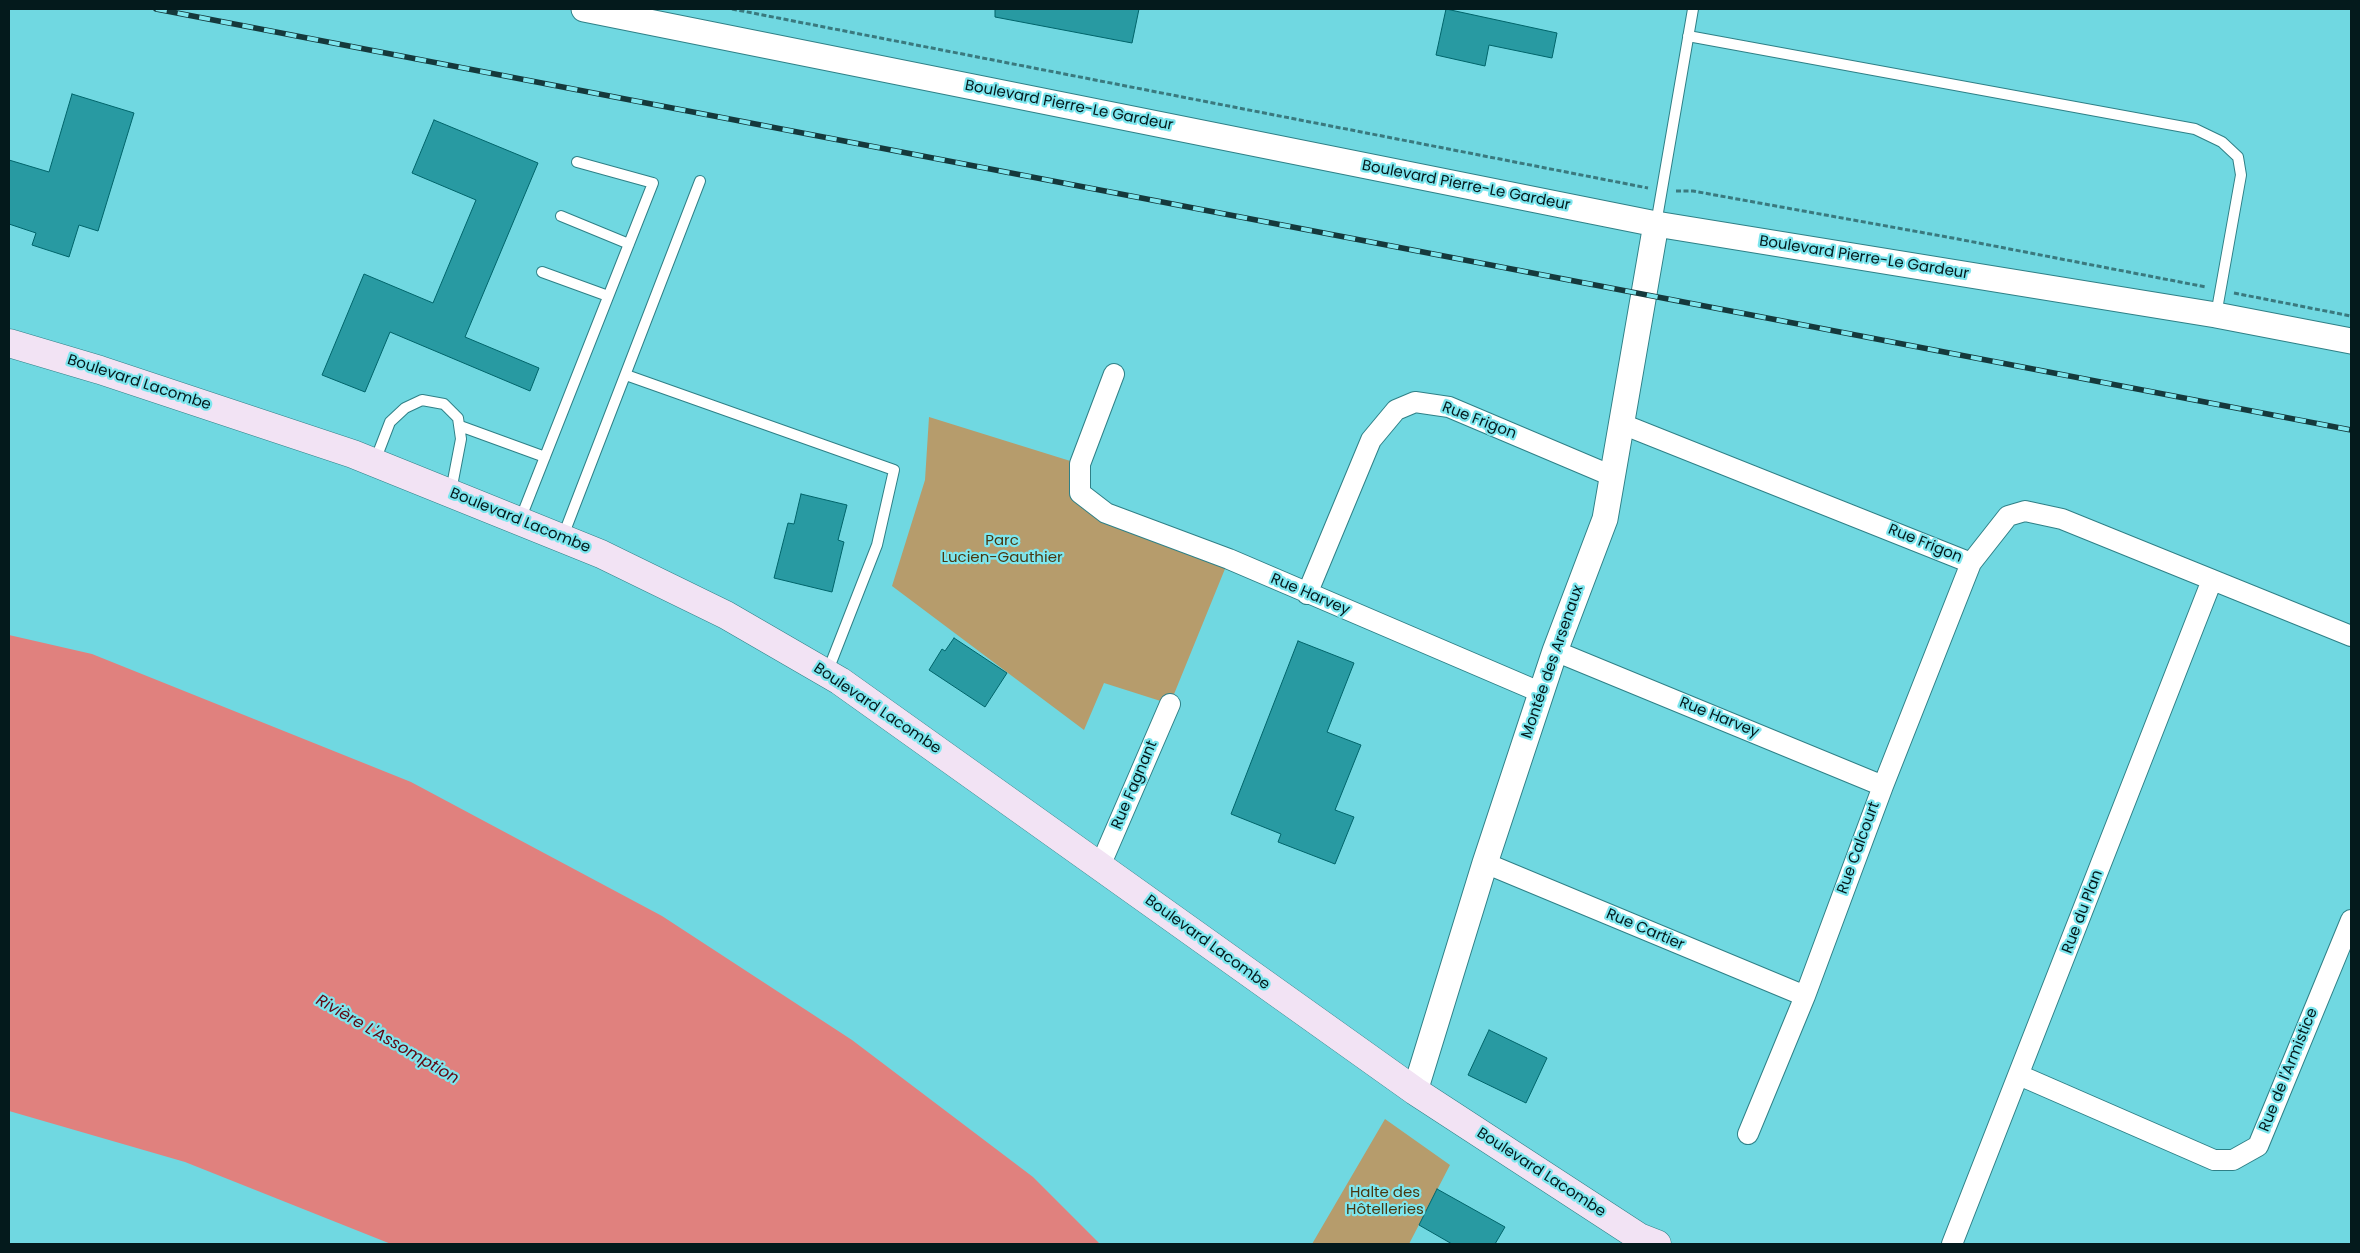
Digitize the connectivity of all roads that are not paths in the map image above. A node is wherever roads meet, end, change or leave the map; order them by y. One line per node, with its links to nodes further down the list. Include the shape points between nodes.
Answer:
1 (584, 9): 7 (street, Boulevard Pierre-Le Gardeur)
2 (1693, 9): 3 (lane)
3 (1688, 36): 7 (lane); 11 (lane, via 2195,129 2222,142 2238,157 2242,175)
4 (577, 162): 8 (lane, via 653,184)
5 (700, 181): 15 (lane)
6 (560, 216): 8 (lane)
7 (1656, 224): 11 (street, Boulevard Pierre-Le Gardeur); 16 (street, Montée des Arsenaux)
8 (629, 244): 10 (lane)
9 (542, 272): 10 (lane)
10 (608, 296): 18 (lane)
11 (2216, 315): 12 (street, Boulevard Pierre-Le Gardeur)
12 (2351, 341)
13 (9, 343): 19 (main road, Boulevard Lacombe)
14 (1114, 374): 26 (street, Rue Harvey, via 1080,464 1080,493 1106,512 1229,559)
15 (626, 375): 23 (lane); 29 (lane, via 894,470 877,545)
16 (1622, 424): 20 (street, Montée des Arsenaux); 24 (street, Rue Frigon)
17 (460, 426): 18 (lane); 19 (lane, via 458,418 444,404 422,400 405,408 390,422); 21 (lane, via 462,439)
18 (545, 457): 22 (lane)
19 (375, 462): 21 (main road, Boulevard Lacombe)
20 (1612, 476): 26 (street, Rue Frigon, via 1450,407 1415,402 1396,410 1371,440); 28 (street, Montée des Arsenaux, via 1604,519)
21 (451, 492): 22 (main road, Boulevard Lacombe)
22 (520, 520): 23 (main road, Boulevard Lacombe)
23 (563, 537): 29 (main road, Boulevard Lacombe, via 726,616)
24 (1971, 563): 25 (street, Rue Frigon, via 2008,516 2025,511 2062,519); 32 (street, Rue Calcourt)
25 (2212, 580): 27 (street, Rue Frigon); 37 (street, Rue du Plan)
26 (1307, 594): 30 (street, Rue Harvey)
27 (2351, 636)
28 (1555, 650): 30 (street, Montée des Arsenaux); 32 (street, Rue Harvey)
29 (827, 673): 34 (main road, Boulevard Lacombe)
30 (1542, 693): 33 (street, Montée des Arsenaux)
31 (1170, 704): 34 (street, Rue Fagnant)
32 (1883, 786): 36 (street, Rue Calcourt)
33 (1486, 863): 36 (street, Rue Cartier); 38 (street, Montée des Arsenaux)
34 (1100, 866): 38 (main road, Boulevard Lacombe)
35 (2351, 920): 37 (street, Rue de l'Armistice, via 2258,1146 2233,1160 2214,1160)
36 (1805, 996): 39 (street, Rue Calcourt)
37 (2019, 1076): 41 (street, Rue du Plan)
38 (1415, 1092): 40 (main road, Boulevard Lacombe)
39 (1748, 1134)
40 (1644, 1242)
41 (1952, 1244)

